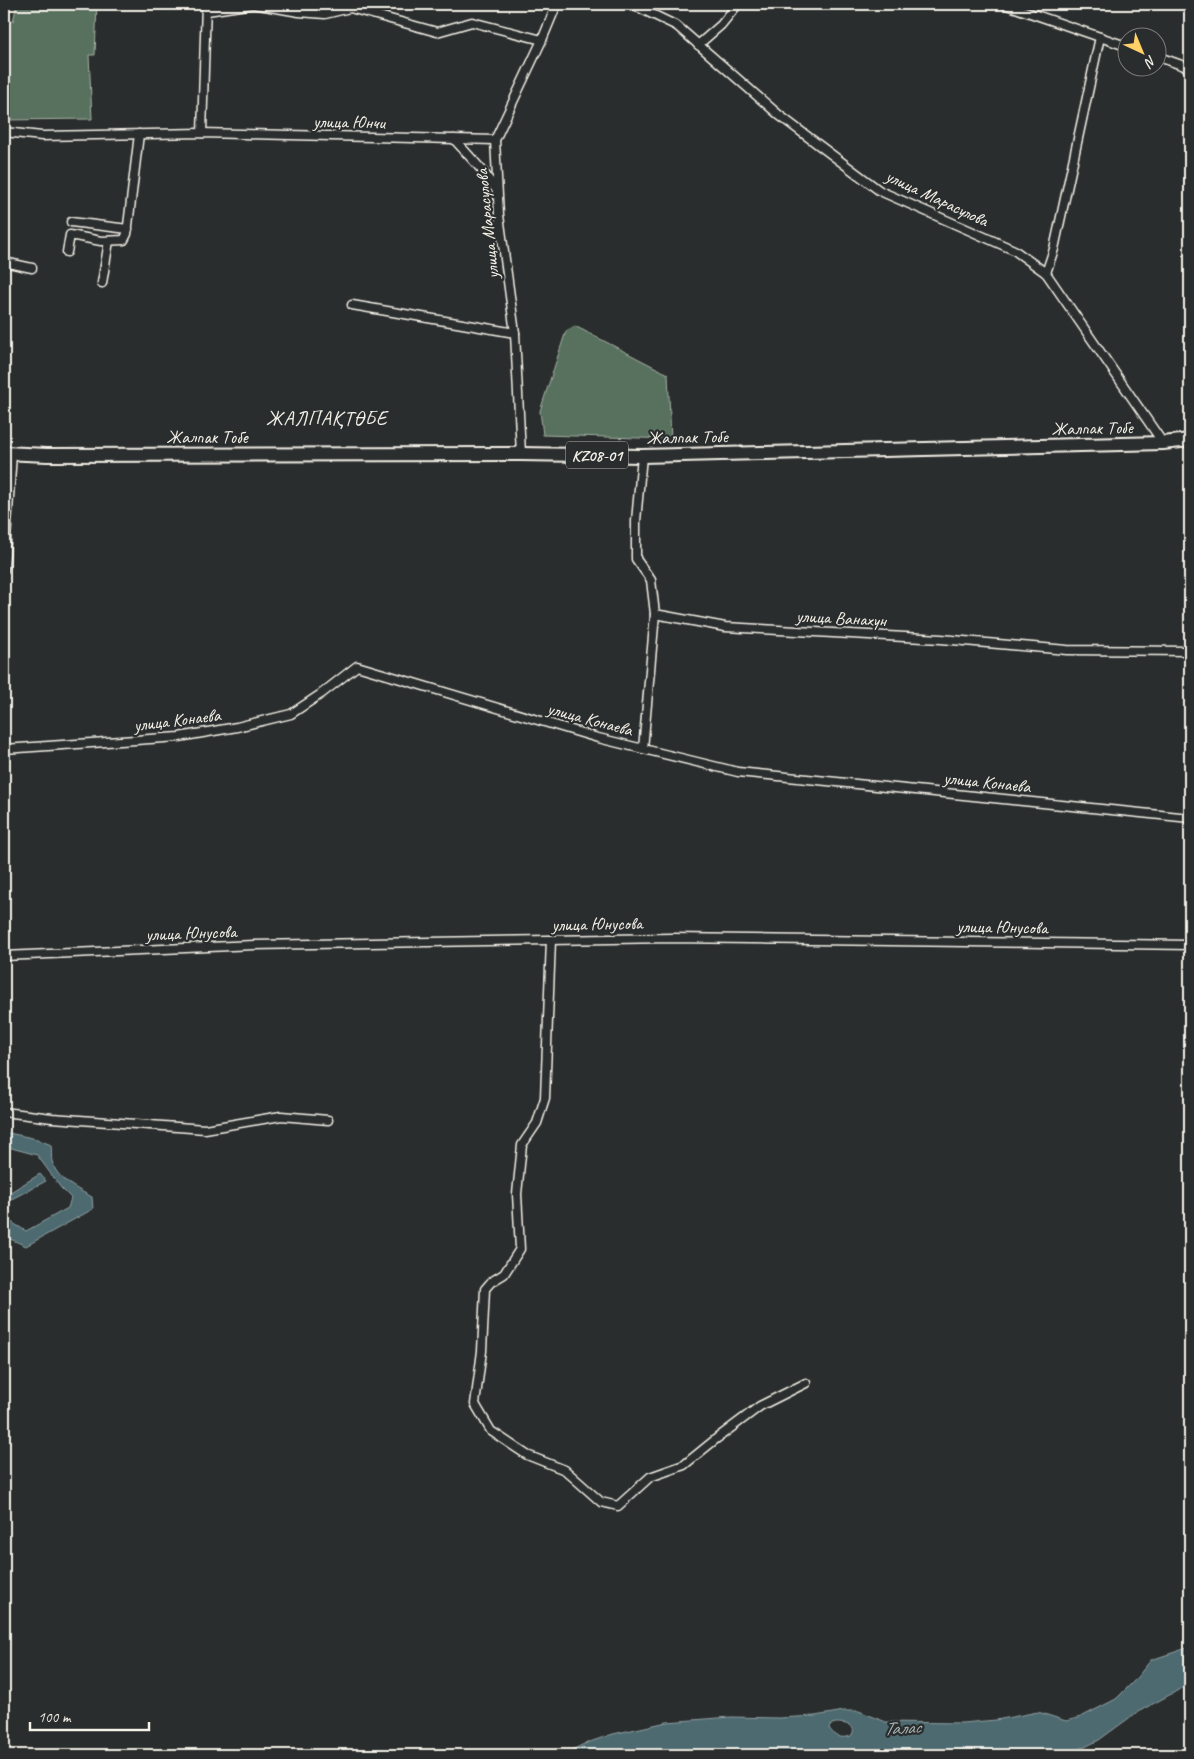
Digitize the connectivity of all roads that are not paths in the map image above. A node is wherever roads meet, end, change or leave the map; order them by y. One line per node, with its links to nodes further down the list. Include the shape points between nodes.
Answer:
1 (557, 4): 7 (street, улица Марасулова)
2 (632, 4): 9 (street, улица Марасулова, via 677,26)
3 (738, 4): 9 (street)
4 (1004, 4): 6 (street)
5 (207, 7): 7 (street, via 253,4 326,14 350,8 437,32 472,22); 13 (street)
6 (1100, 37): 8 (street); 24 (street)
7 (542, 40): 16 (street, улица Марасулова)
8 (1116, 43)
9 (698, 45): 24 (street, улица Марасулова, via 779,115 880,191 1014,250)
10 (1166, 60): 11 (street)
11 (1190, 68)
12 (4, 132): 14 (street, улица Юнчи, via 42,136)
13 (202, 133): 14 (street, улица Юнчи); 15 (street, улица Юнчи)
14 (140, 134): 19 (street)
15 (454, 139): 16 (street, улица Юнчи); 17 (street)
16 (495, 140): 17 (street, улица Марасулова)
17 (497, 191): 27 (street, улица Марасулова)
18 (70, 222): 19 (street)
19 (128, 229): 20 (street, via 124,240)
20 (109, 241): 21 (street, via 70,235); 25 (street)
21 (67, 252)
22 (4, 262): 23 (street)
23 (32, 268)
24 (1046, 273): 29 (street, улица Марасулова)
25 (102, 283)
26 (352, 305): 27 (street)
27 (515, 333): 31 (street, улица Марасулова)
28 (1190, 440): 29 (main road, Жалпак Тобе / KZ08-01)
29 (1163, 443): 32 (main road, Жалпак Тобе / KZ08-01)
30 (8, 454): 31 (main road, Жалпак Тобе / KZ08-01); 33 (street)
31 (520, 454): 32 (main road, Жалпак Тобе / KZ08-01)
32 (642, 456): 34 (street, via 636,559 651,580)
33 (4, 569)
34 (655, 614): 35 (street, улица Ванахун, via 725,627 941,639 1067,650); 37 (street)
35 (1190, 651)
36 (4, 749): 37 (street, улица Конаева, via 179,737 246,725 291,714 357,666)
37 (643, 749): 38 (street, улица Конаева, via 738,772)
38 (1190, 818)
39 (551, 940): 40 (street, улица Юнусова, via 672,938); 41 (street, улица Юнусова, via 254,945); 44 (street, via 545,1098 537,1123 522,1145 517,1194 520,1249 504,1274 485,1289 475,1404 491,1431 528,1455 565,1470 601,1502 618,1506 650,1477 684,1465 760,1406)
40 (1190, 945)
41 (4, 956)
42 (4, 1112): 43 (street, via 205,1129 281,1116)
43 (328, 1120)
44 (806, 1383)

